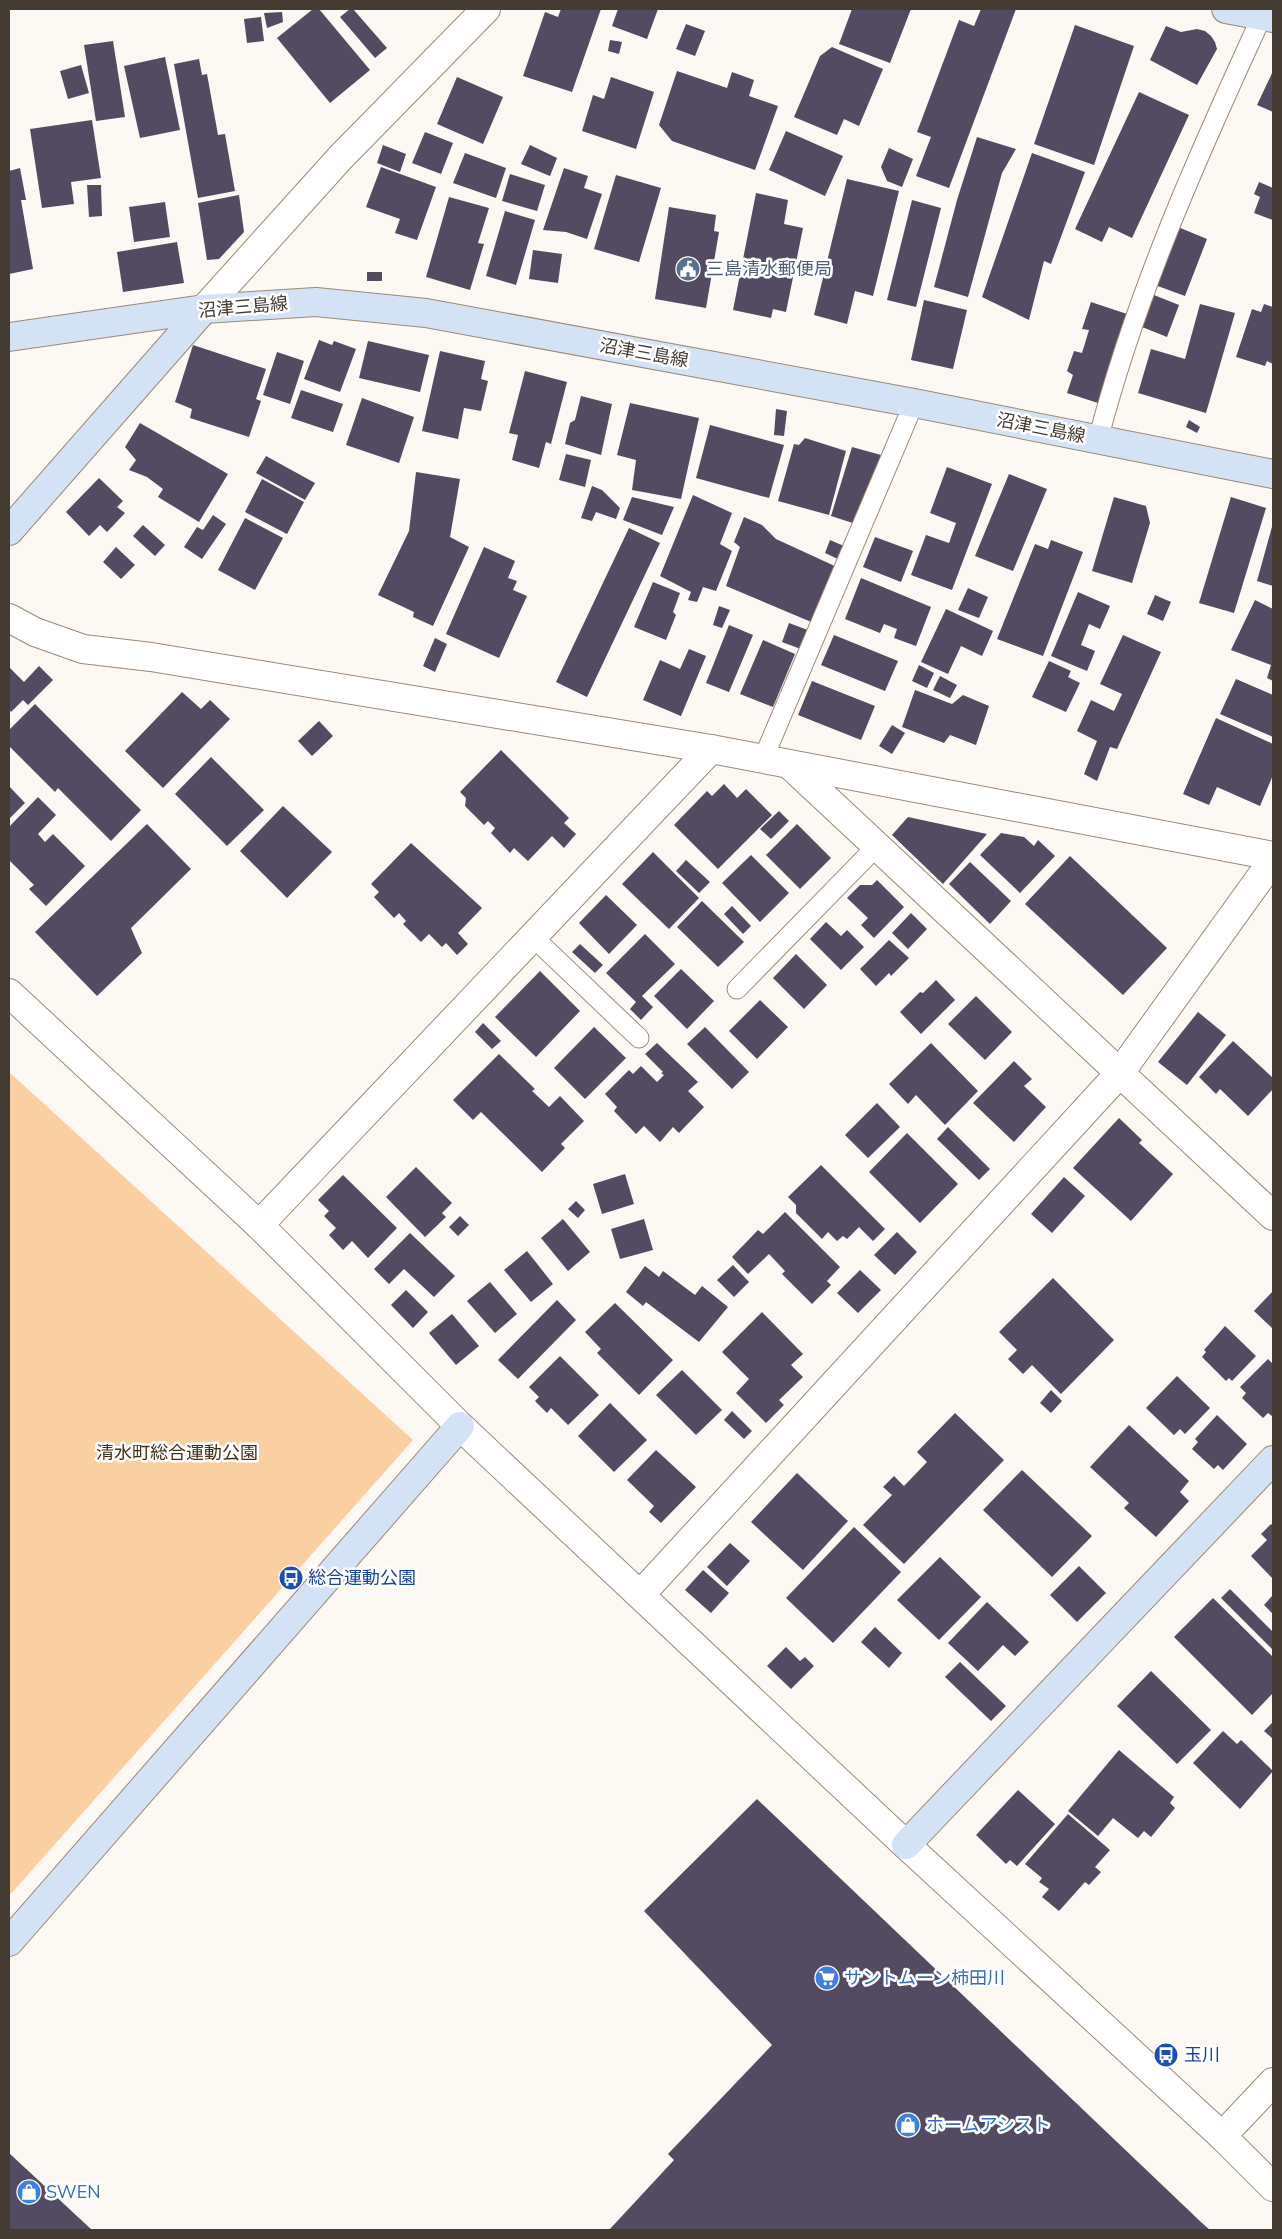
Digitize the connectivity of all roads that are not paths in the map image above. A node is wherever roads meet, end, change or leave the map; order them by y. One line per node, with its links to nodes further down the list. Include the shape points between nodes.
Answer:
1 (486, 9): 4 (street, via 340,158)
2 (1226, 9): 3 (street)
3 (1268, 17): 7 (lane, via 1166,237 1138,312)
4 (204, 309): 5 (street, 沼津三島線); 6 (street, 沼津三島線, via 316,302 426,313); 9 (street)
5 (9, 337)
6 (914, 403): 7 (street, 沼津三島線); 12 (lane)
7 (1098, 440): 8 (street, 沼津三島線)
8 (1273, 474)
9 (9, 531)
10 (9, 618): 11 (street, via 35,632 83,650 151,657)
11 (711, 749): 12 (street); 17 (street)
12 (763, 759): 13 (street)
13 (790, 765): 14 (street); 15 (street)
14 (876, 847): 18 (lane); 21 (street)
15 (1273, 856)
16 (1273, 860): 21 (street)
17 (533, 937): 20 (lane); 23 (street)
18 (738, 989)
19 (9, 993): 23 (street)
20 (639, 1038)
21 (1119, 1074): 22 (street); 26 (street)
22 (1273, 1216)
23 (259, 1225): 24 (street)
24 (460, 1426): 26 (street); 28 (street)
25 (1273, 1460): 27 (street)
26 (641, 1594): 27 (street)
27 (906, 1845): 30 (street)
28 (9, 1942)
29 (1273, 2082): 30 (street)
30 (1222, 2136): 31 (street)
31 (1273, 2187)

